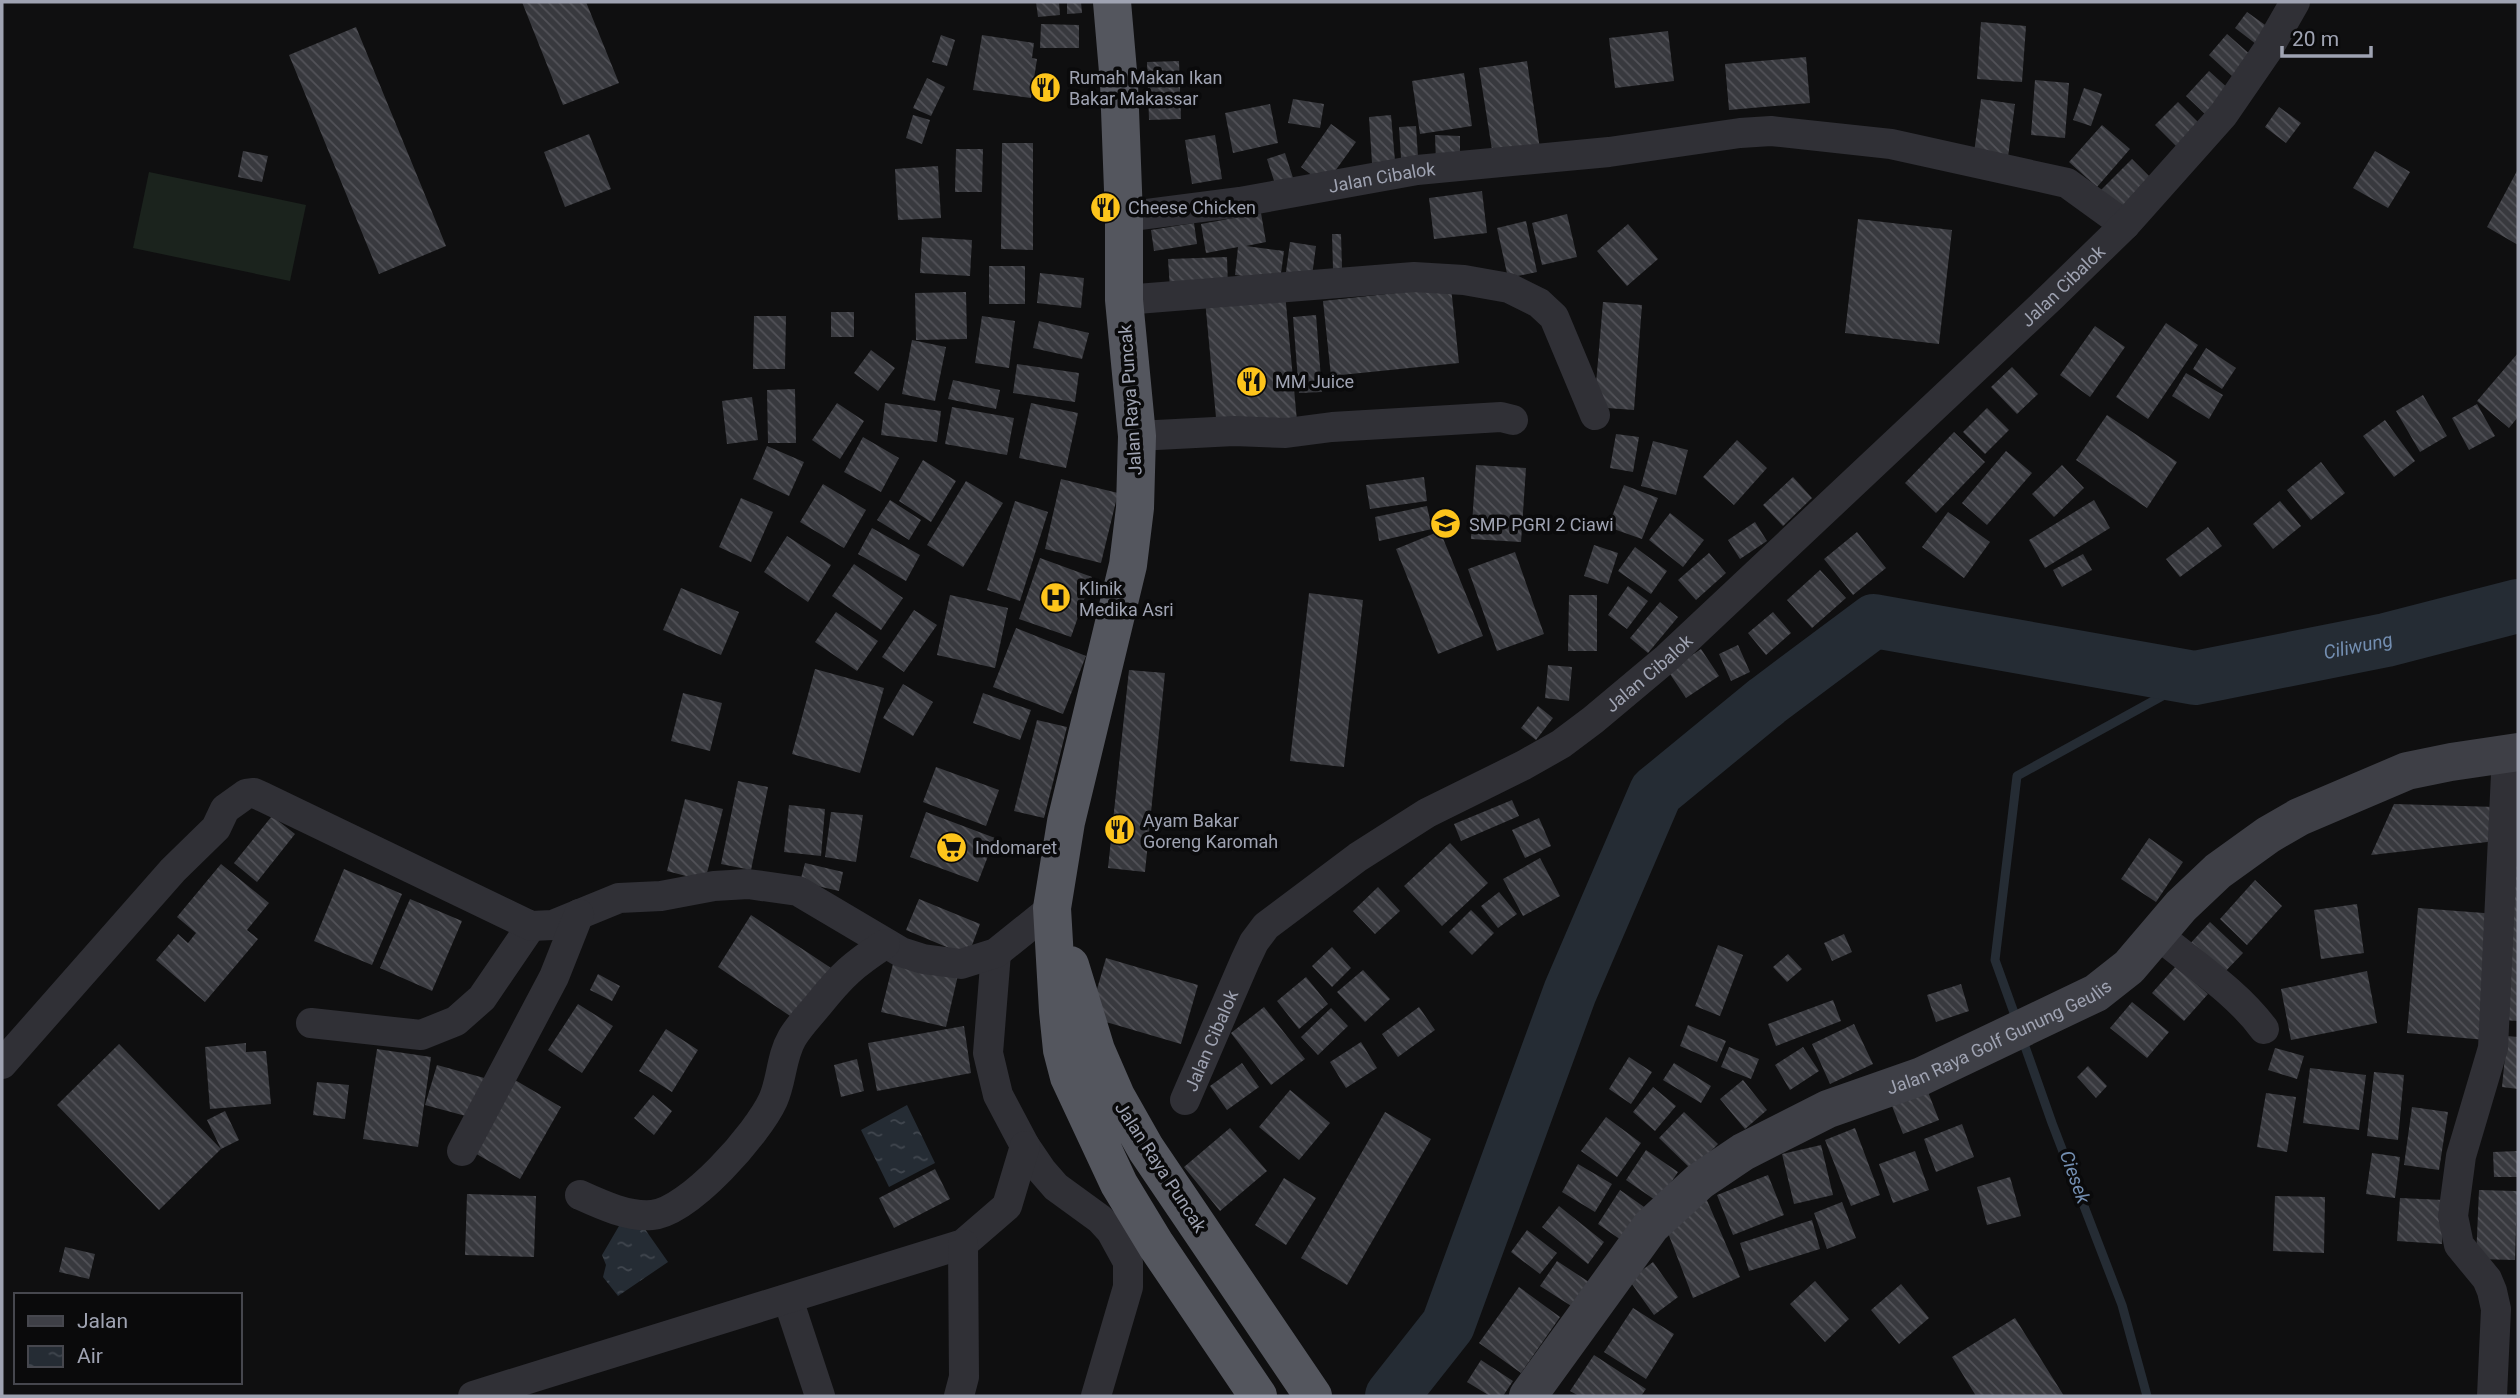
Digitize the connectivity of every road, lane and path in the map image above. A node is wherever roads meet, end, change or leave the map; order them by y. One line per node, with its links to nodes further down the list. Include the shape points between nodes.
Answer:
1 (1111, 2): 3 (highway, Jalan Raya Puncak)
2 (2295, 2): 4 (street, Jalan Cibalok, via 2223,115)
3 (1124, 217): 4 (street, Jalan Cibalok, via 1240,202 1417,170 1770,131 1891,144 2067,183); 5 (highway, Jalan Raya Puncak)
4 (2125, 225): 20 (street, Jalan Cibalok, via 1667,658 1593,720 1524,765 1390,835 1266,926 1245,961)
5 (1124, 300): 6 (street, via 1414,277 1509,288 1539,303 1554,317); 8 (highway, Jalan Raya Puncak)
6 (1595, 415)
7 (1513, 420): 8 (street, via 1501,417 1286,433)
8 (1136, 436): 10 (highway, Jalan Raya Puncak, via 1128,565 1066,822)
9 (2513, 753): 13 (main road, Jalan Raya Golf Gunung Geulis, via 2407,771 2299,817 2218,871); 33 (street, via 2493,1048 2461,1156 2452,1216 2459,1245 2492,1291 2496,1309)
10 (1053, 912): 15 (street); 16 (highway, Jalan Raya Puncak)
11 (579, 914): 12 (street, via 553,925); 14 (street, via 618,898 758,885 798,891); 22 (street, via 554,977)
12 (531, 926): 17 (street, via 482,998 456,1021 421,1035); 19 (street, via 263,797 246,794 225,809 216,828 173,870)
13 (2157, 934): 18 (street, via 2253,1014); 32 (main road, Jalan Raya Golf Gunung Geulis, via 2120,977 2096,993 1922,1076 1828,1109 1744,1152 1700,1181 1635,1246)
14 (885, 944): 15 (street, via 942,963 961,964); 23 (street, via 836,981 790,1042 779,1087 759,1124 719,1170 679,1205 641,1215)
15 (996, 953): 21 (street, via 988,1053 998,1095)
16 (1062, 964): 30 (highway, Jalan Raya Puncak, via 1062,1050 1069,1077 1119,1184); 31 (highway, Jalan Raya Puncak, via 1116,1096 1146,1149)
17 (311, 1023)
18 (2264, 1029)
19 (2, 1064)
20 (1185, 1100)
21 (1025, 1146): 24 (street, via 1007,1206); 29 (street, via 1056,1187 1111,1231 1128,1262 1128,1287)
22 (462, 1151)
23 (580, 1195)
24 (963, 1244): 25 (street); 28 (street, via 964,1377)
25 (788, 1299): 26 (street); 27 (street)
26 (473, 1396)
27 (820, 1396)
28 (959, 1396)
29 (1096, 1396)
30 (1258, 1396)
31 (1314, 1396)
32 (1528, 1396)
33 (2492, 1396)

